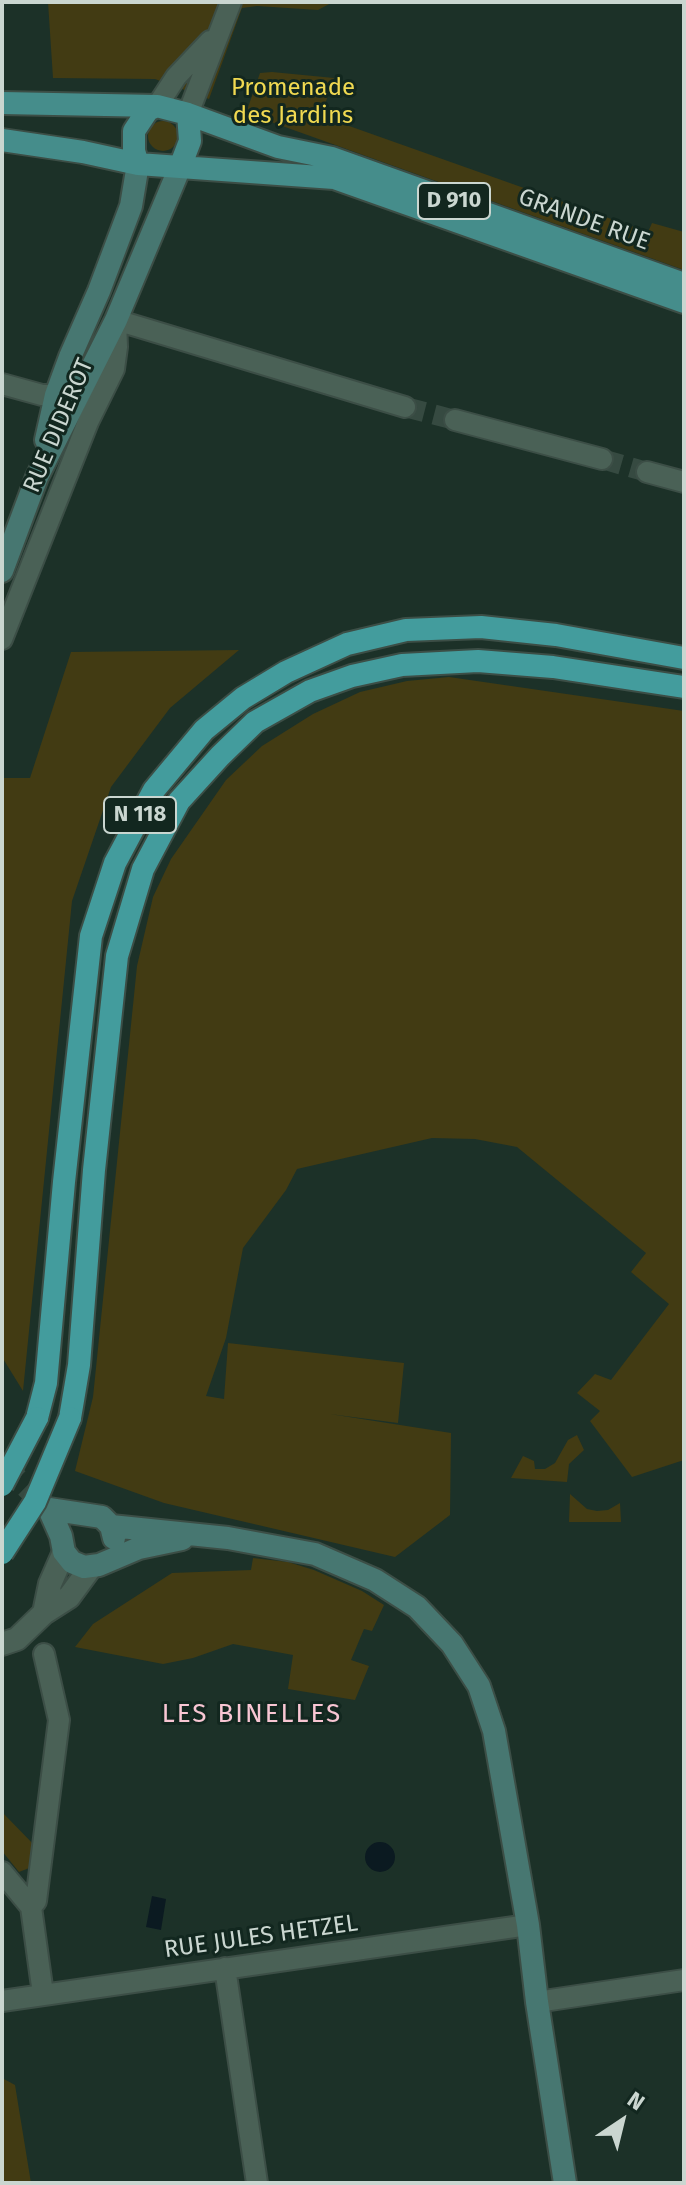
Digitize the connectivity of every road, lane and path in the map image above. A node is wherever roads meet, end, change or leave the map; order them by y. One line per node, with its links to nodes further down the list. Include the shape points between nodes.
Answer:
1 (231, 2): 2 (street)
2 (218, 32): 4 (street); 5 (street)
3 (2, 103): 4 (main road, GRANDE RUE / D 910)
4 (157, 106): 5 (main road, GRANDE RUE / D 910); 7 (main road, via 134,131)
5 (188, 114): 8 (main road, via 190,141); 9 (main road, GRANDE RUE / D 910, via 278,147 332,158)
6 (2, 140): 7 (main road, GRANDE RUE / D 910)
7 (138, 164): 8 (main road, GRANDE RUE / D 910); 10 (main road, via 131,206)
8 (180, 167): 11 (main road, GRANDE RUE / D 910, via 334,178); 12 (main road)
9 (684, 284)
10 (99, 291): 12 (main road); 13 (main road)
11 (684, 302)
12 (116, 320): 13 (street); 16 (street); 20 (main road); 23 (street, RUE DIDEROT, via 114,369)
13 (78, 337): 15 (main road)
14 (2, 384): 15 (street)
15 (56, 395): 20 (main road)
16 (405, 407)
17 (455, 420): 18 (street)
18 (602, 459)
19 (647, 472): 21 (street)
20 (37, 477): 22 (main road)
21 (684, 482)
22 (2, 571)
23 (2, 639)
24 (684, 658): 26 (highway, N 118, bridge, via 481,627 406,630 347,644 243,698 204,730 154,790 115,863 91,936 46,1383 37,1418)
25 (684, 687): 30 (highway, N 118, bridge, via 478,661 389,667 310,691 255,722 179,801 143,869 117,956 70,1418 35,1502)
26 (2, 1485)
27 (111, 1526): 28 (main road); 29 (main road, via 102,1517 49,1509); 31 (main road, via 111,1554)
28 (195, 1536): 31 (main road, via 139,1548); 37 (main road, via 315,1554 375,1580 417,1607 452,1644 479,1686 494,1731)
29 (62, 1544): 31 (main road, via 72,1562); 32 (street)
30 (2, 1553)
31 (98, 1564): 32 (street, via 69,1597)
32 (44, 1613): 33 (street, via 17,1639)
33 (2, 1644)
34 (44, 1654): 36 (street, via 59,1720 36,1901)
35 (2, 1872): 36 (street)
36 (31, 1907): 40 (street)
37 (528, 1925): 38 (street, RUE JULES HETZEL); 42 (main road)
38 (225, 1968): 40 (street, RUE JULES HETZEL); 43 (street)
39 (684, 1980): 42 (street)
40 (43, 1994): 41 (street, RUE JULES HETZEL)
41 (2, 2001)
42 (537, 2002): 44 (main road)
43 (257, 2183)
44 (565, 2183)

